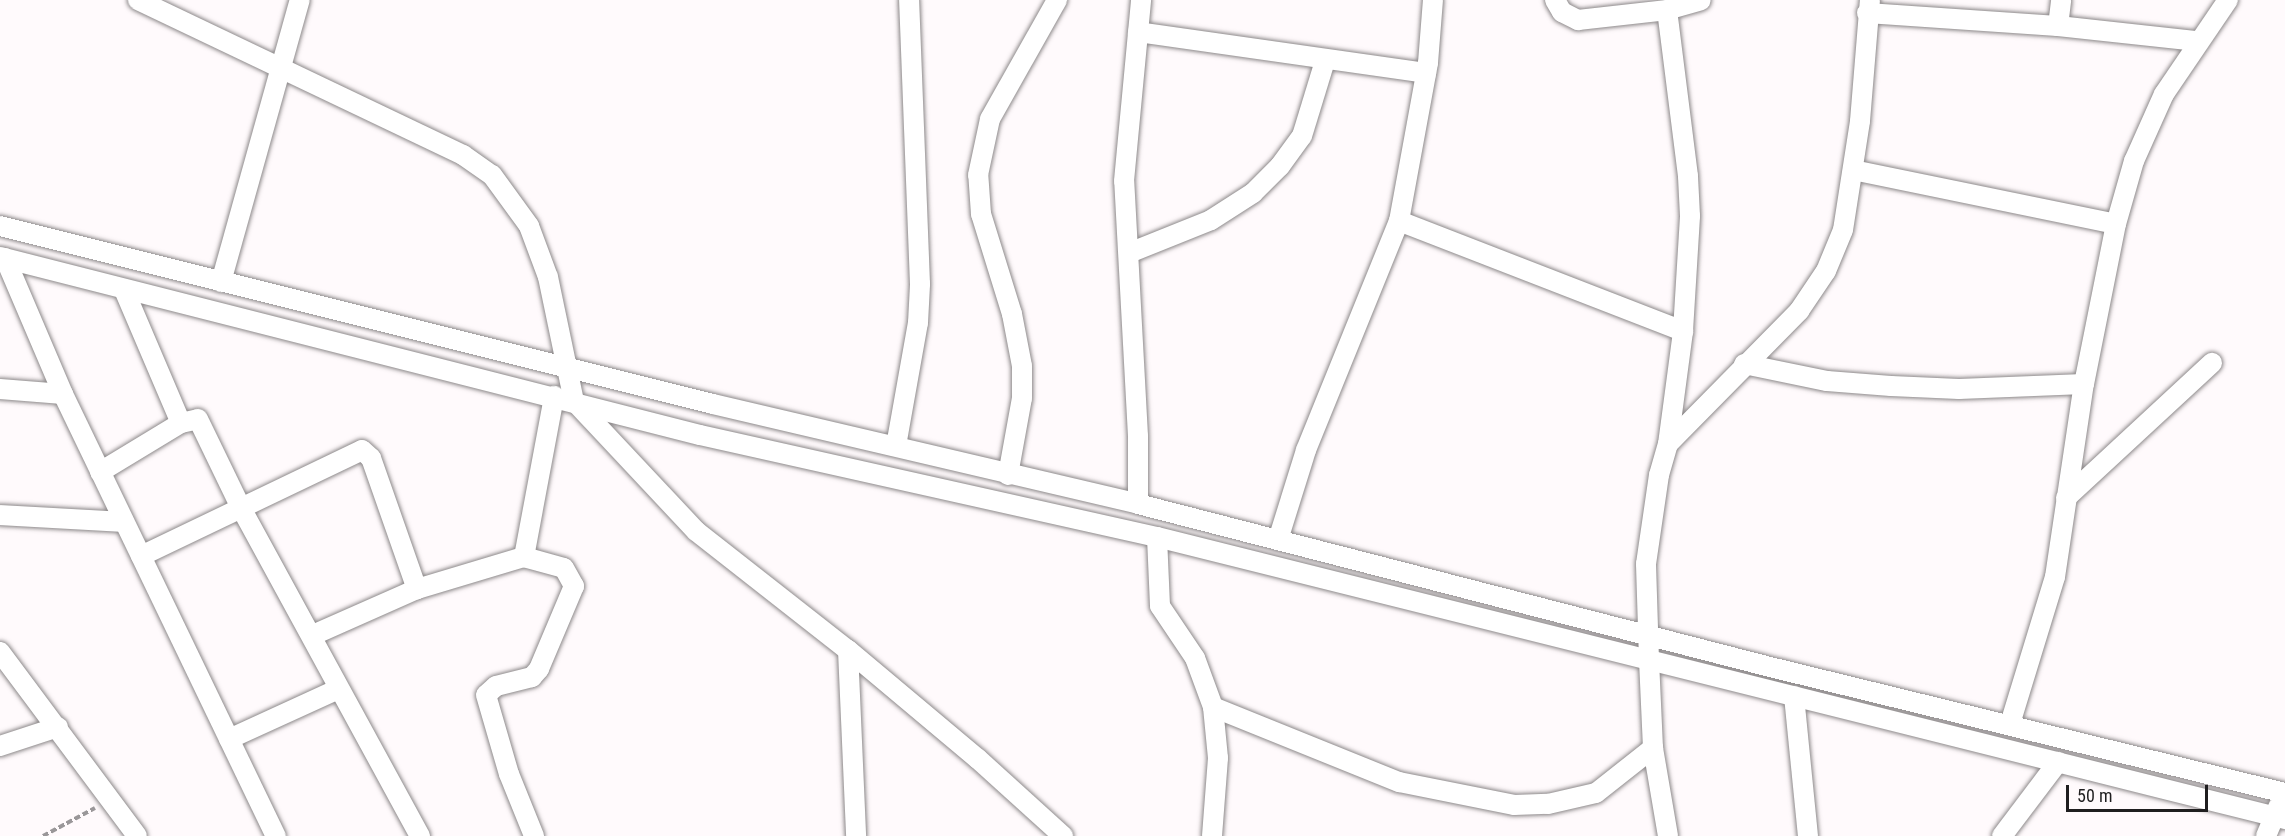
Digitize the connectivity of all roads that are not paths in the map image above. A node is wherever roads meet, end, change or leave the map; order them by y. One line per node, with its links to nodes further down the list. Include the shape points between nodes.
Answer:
1 (138, 0): 17 (street)
2 (300, 0): 17 (street)
3 (909, 0): 40 (street, via 920,284 918,323)
4 (1057, 0): 42 (street, via 990,119 978,176 981,214 1012,314 1022,366 1022,398)
5 (1141, 0): 14 (street)
6 (1433, 0): 18 (street)
7 (1555, 0): 12 (street, via 1562,12 1578,20)
8 (1701, 0): 12 (street)
9 (2061, 0): 13 (street)
10 (2228, 0): 15 (street)
11 (1869, 7): 13 (street); 19 (street)
12 (1667, 10): 29 (street, via 1688,176)
13 (2058, 26): 15 (street)
14 (1138, 32): 16 (street); 23 (street, via 1124,170)
15 (2197, 41): 21 (street, via 2148,124)
16 (1325, 61): 18 (street); 23 (street, via 1311,116 1280,166 1253,193 1211,220)
17 (282, 67): 26 (street); 32 (street, via 463,155 492,175 529,226 548,277)
18 (1426, 73): 20 (street)
19 (1853, 170): 21 (street); 31 (street, via 1843,230 1814,294)
20 (1399, 221): 29 (street); 50 (street, via 1306,450)
21 (2116, 224): 33 (street)
22 (0, 226): 25 (street)
23 (1129, 253): 45 (street)
24 (3, 258): 27 (street); 35 (street)
25 (159, 266): 26 (street); 28 (street)
26 (221, 282): 32 (street)
27 (125, 292): 28 (street); 38 (street)
28 (151, 297): 36 (street)
29 (1683, 331): 39 (street)
30 (2212, 363): 43 (street)
31 (1744, 364): 33 (street, via 1827,381 1891,386 1959,389); 39 (street)
32 (569, 367): 37 (street); 40 (street)
33 (2084, 384): 43 (street)
34 (0, 389): 35 (street)
35 (63, 394): 41 (street)
36 (554, 396): 37 (street); 52 (street)
37 (574, 400): 44 (street, via 700,435); 56 (street, via 696,531)
38 (181, 423): 41 (street); 46 (street, via 193,418 201,423)
39 (1668, 444): 54 (street, via 1659,475 1646,564)
40 (896, 446): 42 (street)
41 (100, 472): 48 (street)
42 (1002, 474): 44 (street); 45 (street)
43 (2066, 498): 62 (street, via 2055,577)
44 (991, 500): 49 (street)
45 (1138, 504): 50 (street)
46 (240, 506): 51 (street); 53 (street, via 352,452 365,452 371,458); 55 (street)
47 (0, 515): 48 (street)
48 (124, 522): 51 (street)
49 (1157, 537): 58 (street); 61 (street, via 1160,606 1196,658)
50 (1278, 540): 54 (street)
51 (141, 556): 64 (street)
52 (524, 557): 53 (street); 71 (street, via 564,568 574,586 539,669 532,677 496,686 486,695)
53 (417, 589): 55 (street)
54 (1651, 633): 58 (street); 62 (street, via 1817,679)
55 (312, 634): 59 (street)
56 (848, 650): 70 (street); 75 (street)
57 (0, 652): 63 (street)
58 (1649, 660): 60 (street); 66 (street)
59 (338, 689): 64 (street); 74 (street)
60 (1794, 696): 67 (street); 79 (street)
61 (1213, 707): 66 (street, via 1399,782 1514,805 1548,804 1596,793); 77 (street, via 1218,758)
62 (2010, 724): 68 (street)
63 (58, 727): 65 (street); 72 (street)
64 (229, 739): 73 (street)
65 (0, 746)
66 (1653, 748): 78 (street)
67 (2058, 762): 69 (street); 80 (street)
68 (2284, 792): 69 (street)
69 (2280, 818): 81 (street)
70 (1043, 826): 76 (street)
71 (531, 835)
72 (137, 836)
73 (276, 836)
74 (420, 836)
75 (856, 836)
76 (1063, 836)
77 (1212, 836)
78 (1668, 836)
79 (1808, 836)
80 (2002, 836)
81 (2266, 836)

